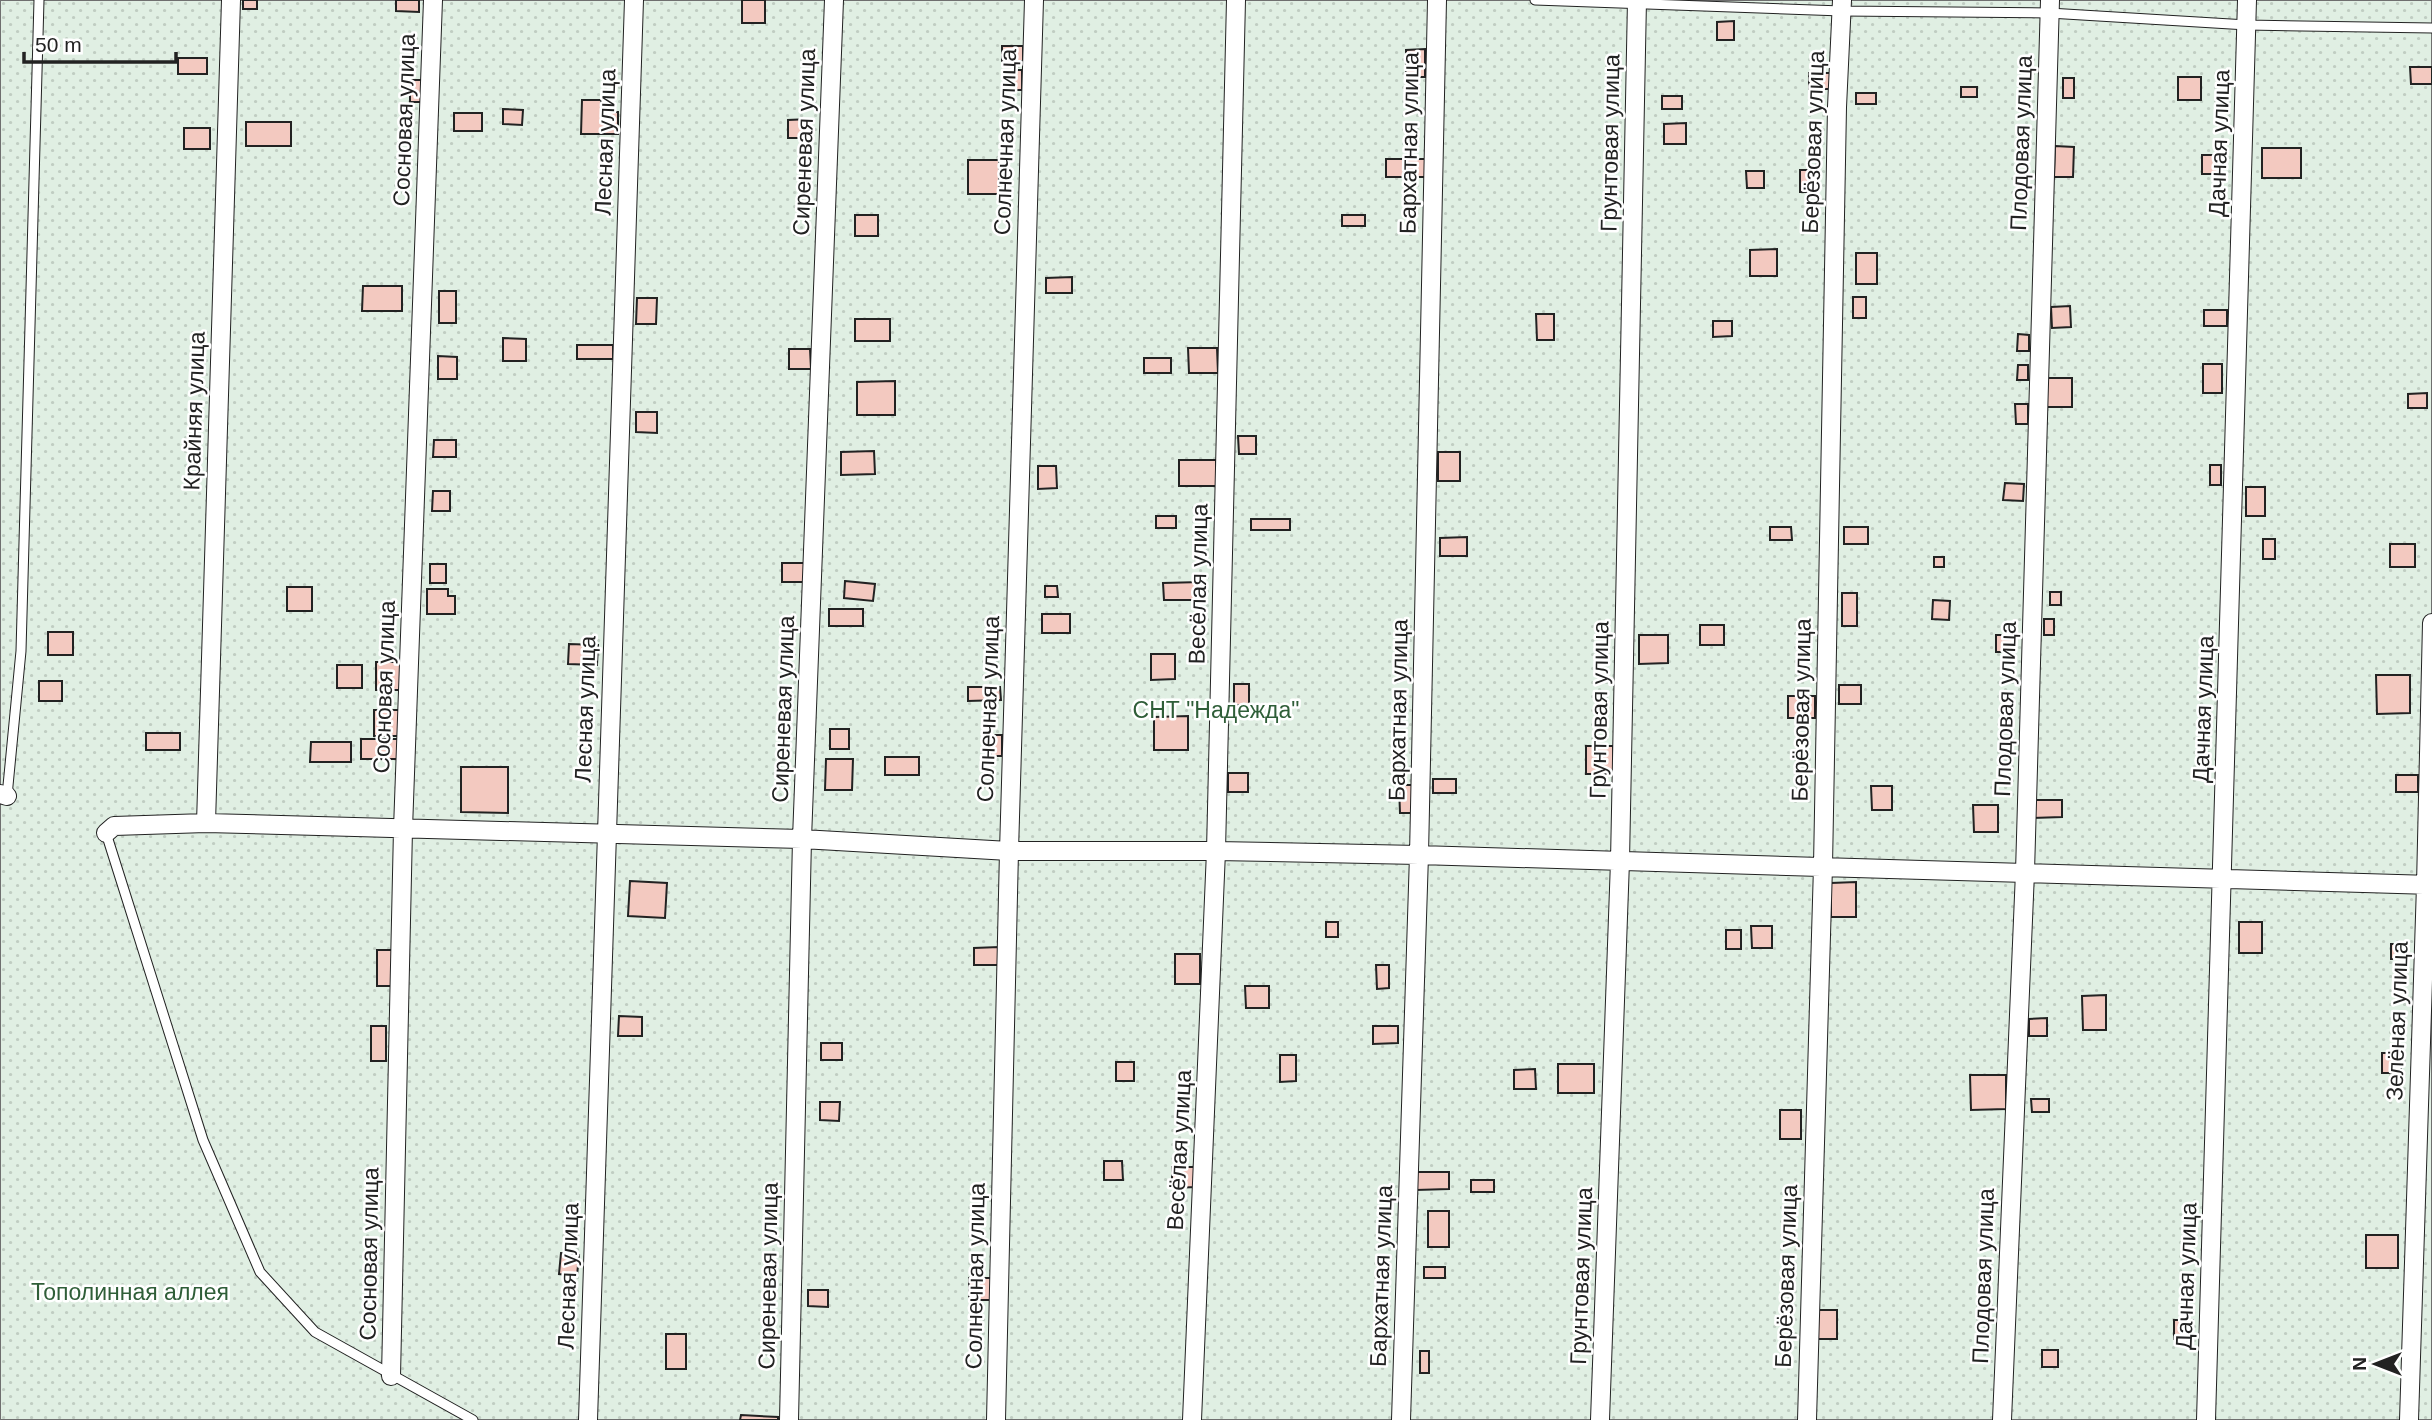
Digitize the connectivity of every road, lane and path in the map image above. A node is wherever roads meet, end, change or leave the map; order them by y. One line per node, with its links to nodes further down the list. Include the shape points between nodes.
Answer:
1 (39, 0): 17 (lane, via 21,651)
2 (231, 0): 18 (street, Крайняя улица)
3 (433, 0): 19 (street, Сосновая улица)
4 (634, 0): 21 (street, Лесная улица)
5 (834, 0): 22 (street, Сиреневая улица)
6 (1034, 0): 23 (street, Солнечная улица)
7 (1236, 0): 24 (street, Весёлая улица)
8 (1437, 0): 25 (street, Бархатная улица)
9 (1535, 0): 11 (lane)
10 (2247, 0): 14 (street, Дачная улица)
11 (1637, 2): 12 (lane); 26 (street, Грунтовая улица)
12 (1842, 6): 13 (lane); 27 (street, Берёзовая улица)
13 (2049, 7): 14 (lane); 28 (street, Плодовая улица)
14 (2246, 25): 15 (lane); 29 (street, Дачная улица)
15 (2432, 28)
16 (2432, 623): 30 (street, Зелёная улица)
17 (4, 795)
18 (206, 823): 19 (street); 20 (street, via 114,826)
19 (403, 829): 21 (street); 31 (street, Сосновая улица)
20 (106, 833): 31 (lane, via 203,1140 260,1272 315,1332)
21 (606, 835): 22 (street); 33 (street, Лесная улица)
22 (802, 839): 23 (street); 34 (street, Сиреневая улица)
23 (1009, 851): 24 (street); 35 (street, Солнечная улица)
24 (1216, 851): 25 (street); 36 (street, Весёлая улица)
25 (1419, 855): 26 (street); 37 (street, Бархатная улица)
26 (1620, 862): 27 (street); 38 (street, Грунтовая улица)
27 (1823, 866): 28 (street); 39 (street, Берёзовая улица)
28 (2025, 872): 29 (street); 40 (street, Плодовая улица)
29 (2223, 879): 30 (street); 41 (street, Дачная улица)
30 (2429, 885): 42 (street, Зелёная улица)
31 (391, 1376): 32 (lane)
32 (473, 1420)
33 (588, 1420)
34 (789, 1420)
35 (996, 1420)
36 (1192, 1420)
37 (1401, 1420)
38 (1600, 1420)
39 (1807, 1420)
40 (2002, 1420)
41 (2206, 1420)
42 (2409, 1420)

